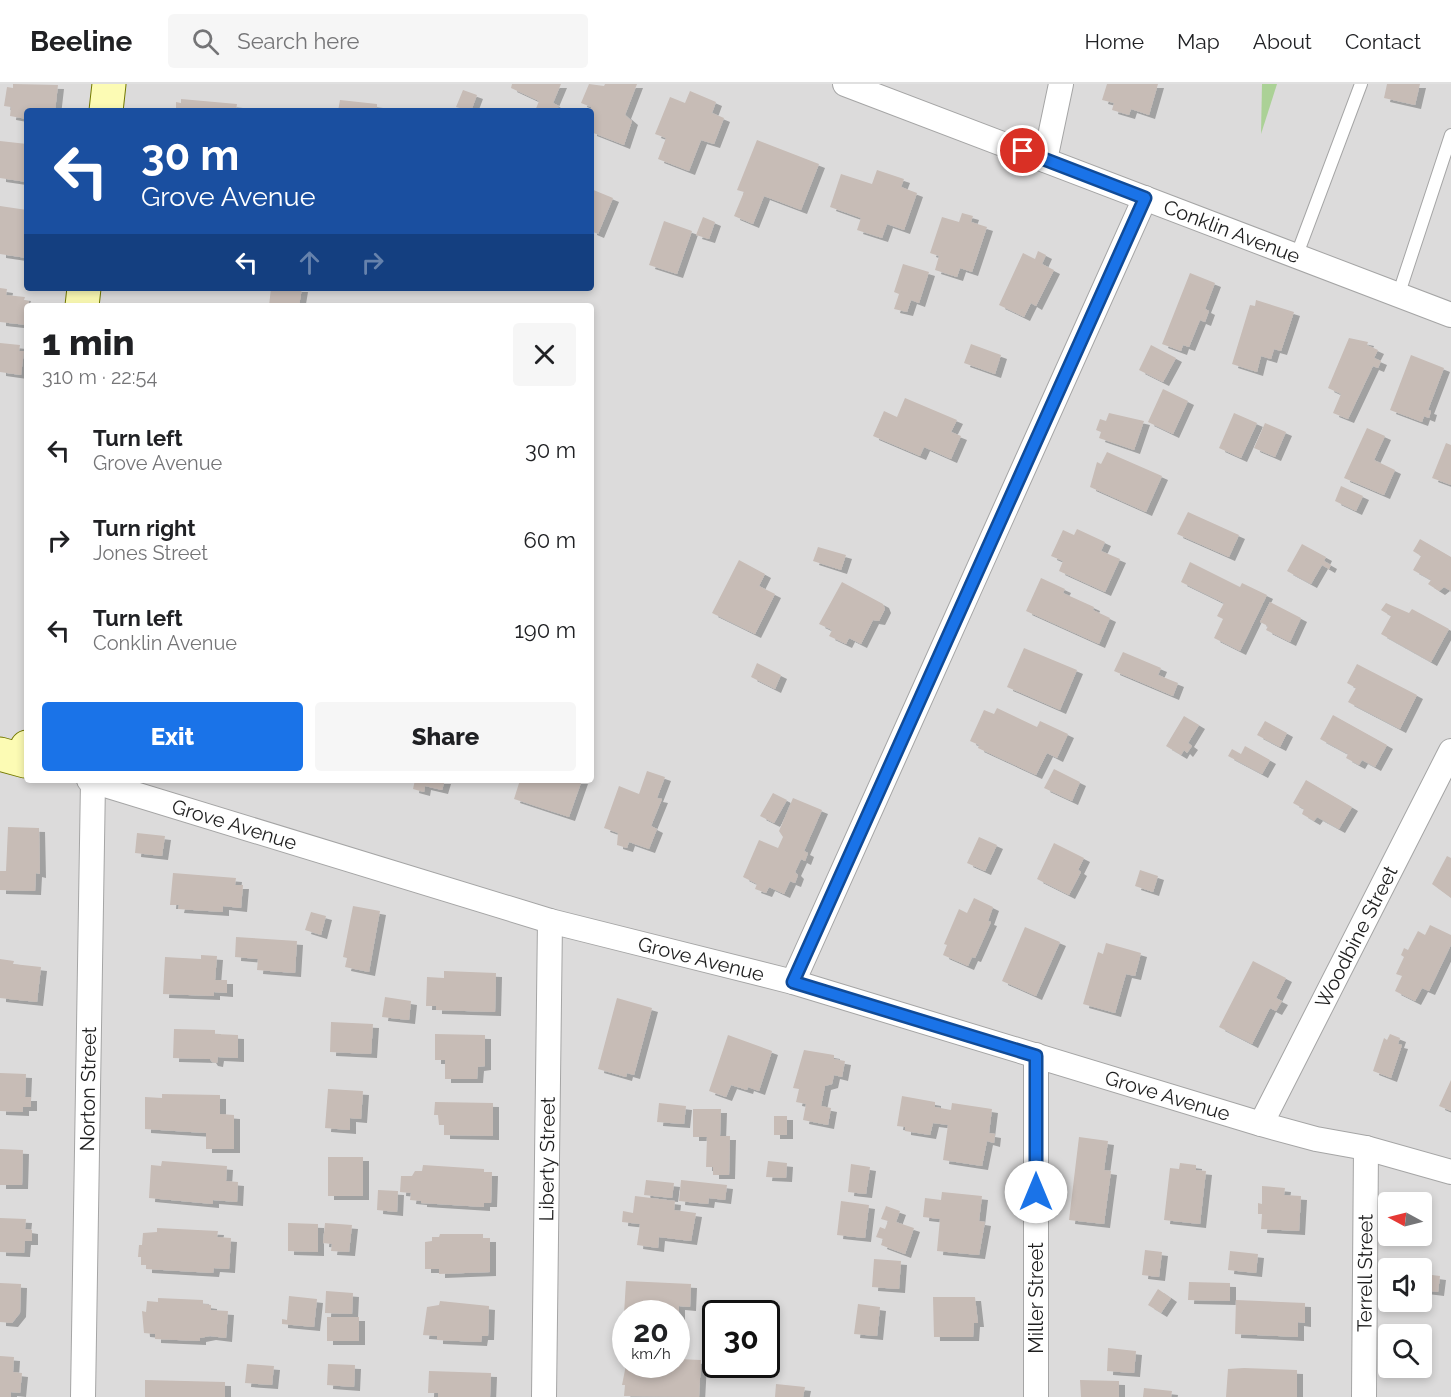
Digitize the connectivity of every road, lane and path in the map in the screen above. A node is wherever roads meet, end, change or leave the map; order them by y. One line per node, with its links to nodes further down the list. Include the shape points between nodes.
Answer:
1 (110, 84): 5 (street)
2 (845, 84): 7 (street, Conklin Avenue)
3 (1061, 84): 7 (street)
4 (1361, 84): 9 (lane)
5 (106, 108)
6 (1451, 135): 10 (lane)
7 (1045, 160): 8 (street, Conklin Avenue)
8 (1145, 198): 9 (street, Conklin Avenue); 16 (street)
9 (1296, 257): 10 (street, Conklin Avenue)
10 (1398, 296): 11 (street, Conklin Avenue)
11 (1451, 315)
12 (1451, 751): 18 (street, Woodbine Street)
13 (91, 783): 21 (street, Norton Street)
14 (98, 783): 15 (street, Grove Avenue)
15 (550, 921): 16 (street, Grove Avenue); 22 (street, Liberty Street)
16 (793, 982): 17 (street, Grove Avenue)
17 (1036, 1056): 18 (street, Grove Avenue); 23 (street, Miller Street)
18 (1261, 1124): 19 (street, Grove Avenue)
19 (1366, 1148): 20 (street, Grove Avenue); 24 (street, Terrell Street)
20 (1451, 1172)
21 (83, 1397)
22 (544, 1397)
23 (1036, 1397)
24 (1364, 1397)

